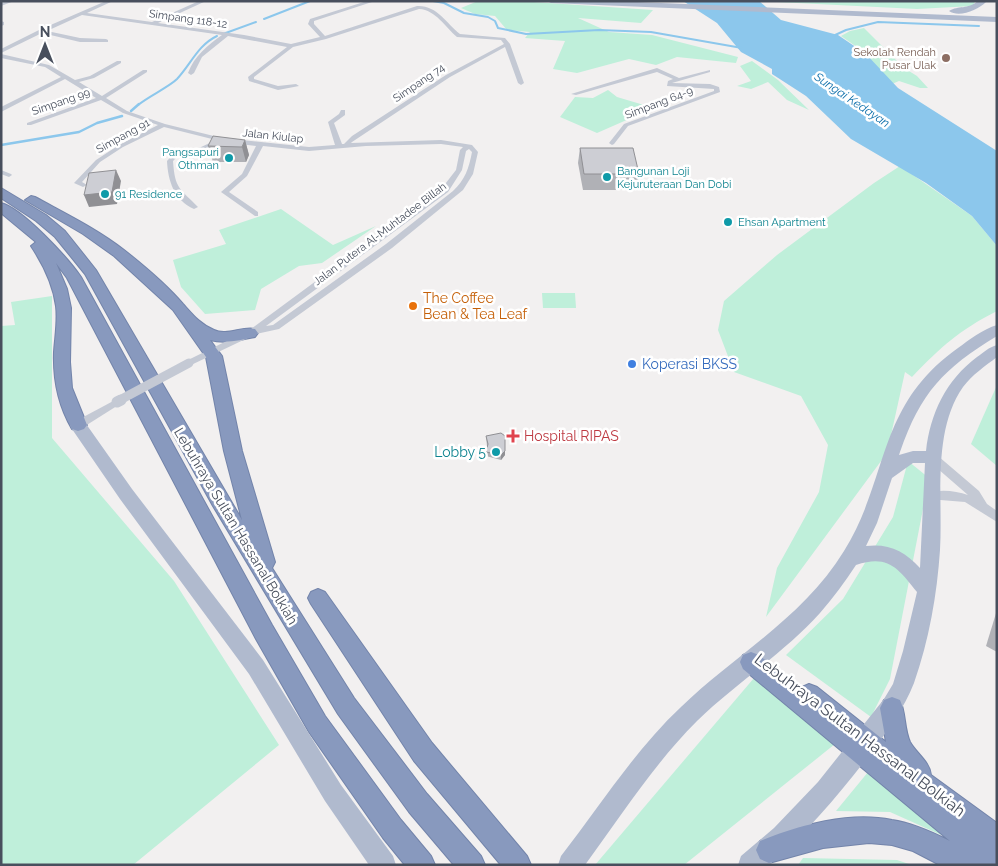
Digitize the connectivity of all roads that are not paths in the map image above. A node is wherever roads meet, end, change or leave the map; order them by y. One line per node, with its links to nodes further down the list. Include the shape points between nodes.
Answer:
1 (12, 1): 9 (street)
2 (111, 1): 10 (street)
3 (204, 1): 14 (street)
4 (373, 1): 18 (street, via 312,20 311,24)
5 (551, 1): 8 (main road)
6 (640, 1): 8 (main road)
7 (981, 2): 11 (main road, via 967,10); 12 (main road)
8 (649, 4): 11 (main road); 11 (main road)
9 (1, 5)
10 (82, 14): 14 (street, Simpang 118-12); 16 (street)
11 (925, 15): 12 (main road); 13 (main road)
12 (995, 17): 13 (main road)
13 (952, 19): 15 (main road)
14 (151, 24): 17 (street, Simpang 118-12)
15 (997, 29)
16 (41, 31): 19 (street, via 80,40); 22 (street)
17 (226, 35): 21 (street, Simpang 118-12); 27 (street, via 202,55)
18 (324, 38): 20 (street, via 424,7 459,36 497,37); 21 (street)
19 (106, 41)
20 (507, 44): 31 (street); 42 (street, Simpang 74, via 424,89 349,140)
21 (291, 46): 32 (street, via 255,72 251,80 278,88)
22 (1, 51)
23 (1, 56): 28 (street, Jalan Kiulap, via 41,64)
24 (119, 62): 30 (street, via 92,77)
25 (145, 71): 34 (street, Simpang 99)
26 (708, 72): 29 (street)
27 (191, 73)
28 (65, 77): 30 (street, Jalan Kiulap); 35 (street)
29 (679, 80): 33 (street, via 656,70); 40 (street, Simpang 64-9, via 669,85 710,86 718,90 626,125)
30 (73, 82): 34 (street, Jalan Kiulap)
31 (521, 83)
32 (296, 86)
33 (574, 94)
34 (100, 99): 37 (street, Simpang 99); 38 (street, Jalan Kiulap)
35 (1, 110)
36 (343, 111): 43 (street, via 331,122)
37 (29, 124)
38 (163, 125): 39 (street, Jalan Kiulap); 47 (street, Simpang 91, via 98,161 78,183)
39 (222, 140): 41 (street, Jalan Kiulap); 49 (street, via 200,150 177,153 170,161 171,182)
40 (612, 143)
41 (260, 145): 43 (street, Jalan Kiulap, via 309,150); 50 (street, via 245,175 225,192)
42 (348, 145): 43 (street, Jalan Kiulap); 44 (street, Jalan Kiulap, via 441,142)
43 (340, 146)
44 (470, 146): 53 (street, Jalan Putera Al-Muhtadee Billah, via 463,150 459,170 444,190); 53 (street, Jalan Putera Al-Muhtadee Billah, via 475,152 471,173 456,193 389,246 276,327)
45 (1, 172): 46 (street)
46 (5, 180): 51 (highway, via 104,241)
47 (83, 186)
48 (2, 203): 56 (highway, via 51,266 64,317 64,387); 63 (highway, Lebuhraya Sultan Hassanal Bolkiah, via 41,218 60,234 91,272 220,501); 74 (highway, Lebuhraya Sultan Hassanal Bolkiah, via 60,257 74,277 264,632 317,724 392,829)
49 (194, 207)
50 (255, 214)
51 (178, 307): 53 (highway, via 211,336); 55 (highway)
52 (997, 330): 58 (main road, via 962,350 922,390 906,416)
53 (252, 332): 55 (street, Jalan Putera Al-Muhtadee Billah)
54 (997, 350): 57 (main road, via 980,361 953,390 937,433)
55 (211, 352): 56 (street, Jalan Putera Al-Muhtadee Billah, bridge); 63 (highway, via 217,361 233,451 250,515)
56 (78, 424): 73 (main road, via 126,494 256,667 328,786)
57 (934, 459): 58 (main road, via 923,456 904,458); 59 (main road); 60 (street, via 975,494)
58 (886, 473): 62 (main road, via 876,504)
59 (932, 496): 60 (street, via 960,495); 64 (main road)
60 (984, 507): 61 (street)
61 (997, 518)
62 (850, 559): 64 (main road, via 877,552 893,556 906,565); 66 (main road, via 830,590 800,622)
63 (274, 589): 75 (highway, Lebuhraya Sultan Hassanal Bolkiah, via 346,706 418,803)
64 (926, 589): 67 (main road, via 903,684)
65 (318, 598): 76 (highway, via 423,752)
66 (755, 658): 68 (highway, Lebuhraya Sultan Hassanal Bolkiah); 77 (main road, via 667,736)
67 (892, 708): 68 (main road); 69 (highway, via 895,739 906,760)
68 (862, 746): 69 (highway, Lebuhraya Sultan Hassanal Bolkiah); 71 (main road, via 827,792); 72 (highway, Lebuhraya Sultan Hassanal Bolkiah)
69 (944, 798): 70 (highway, Lebuhraya Sultan Hassanal Bolkiah)
70 (997, 840)
71 (760, 857): 78 (highway, via 818,835 866,829 890,831 913,838 946,852)
72 (997, 863)
73 (384, 865)
74 (422, 865)
75 (472, 865)
76 (518, 865)
77 (570, 865)
78 (966, 865)

